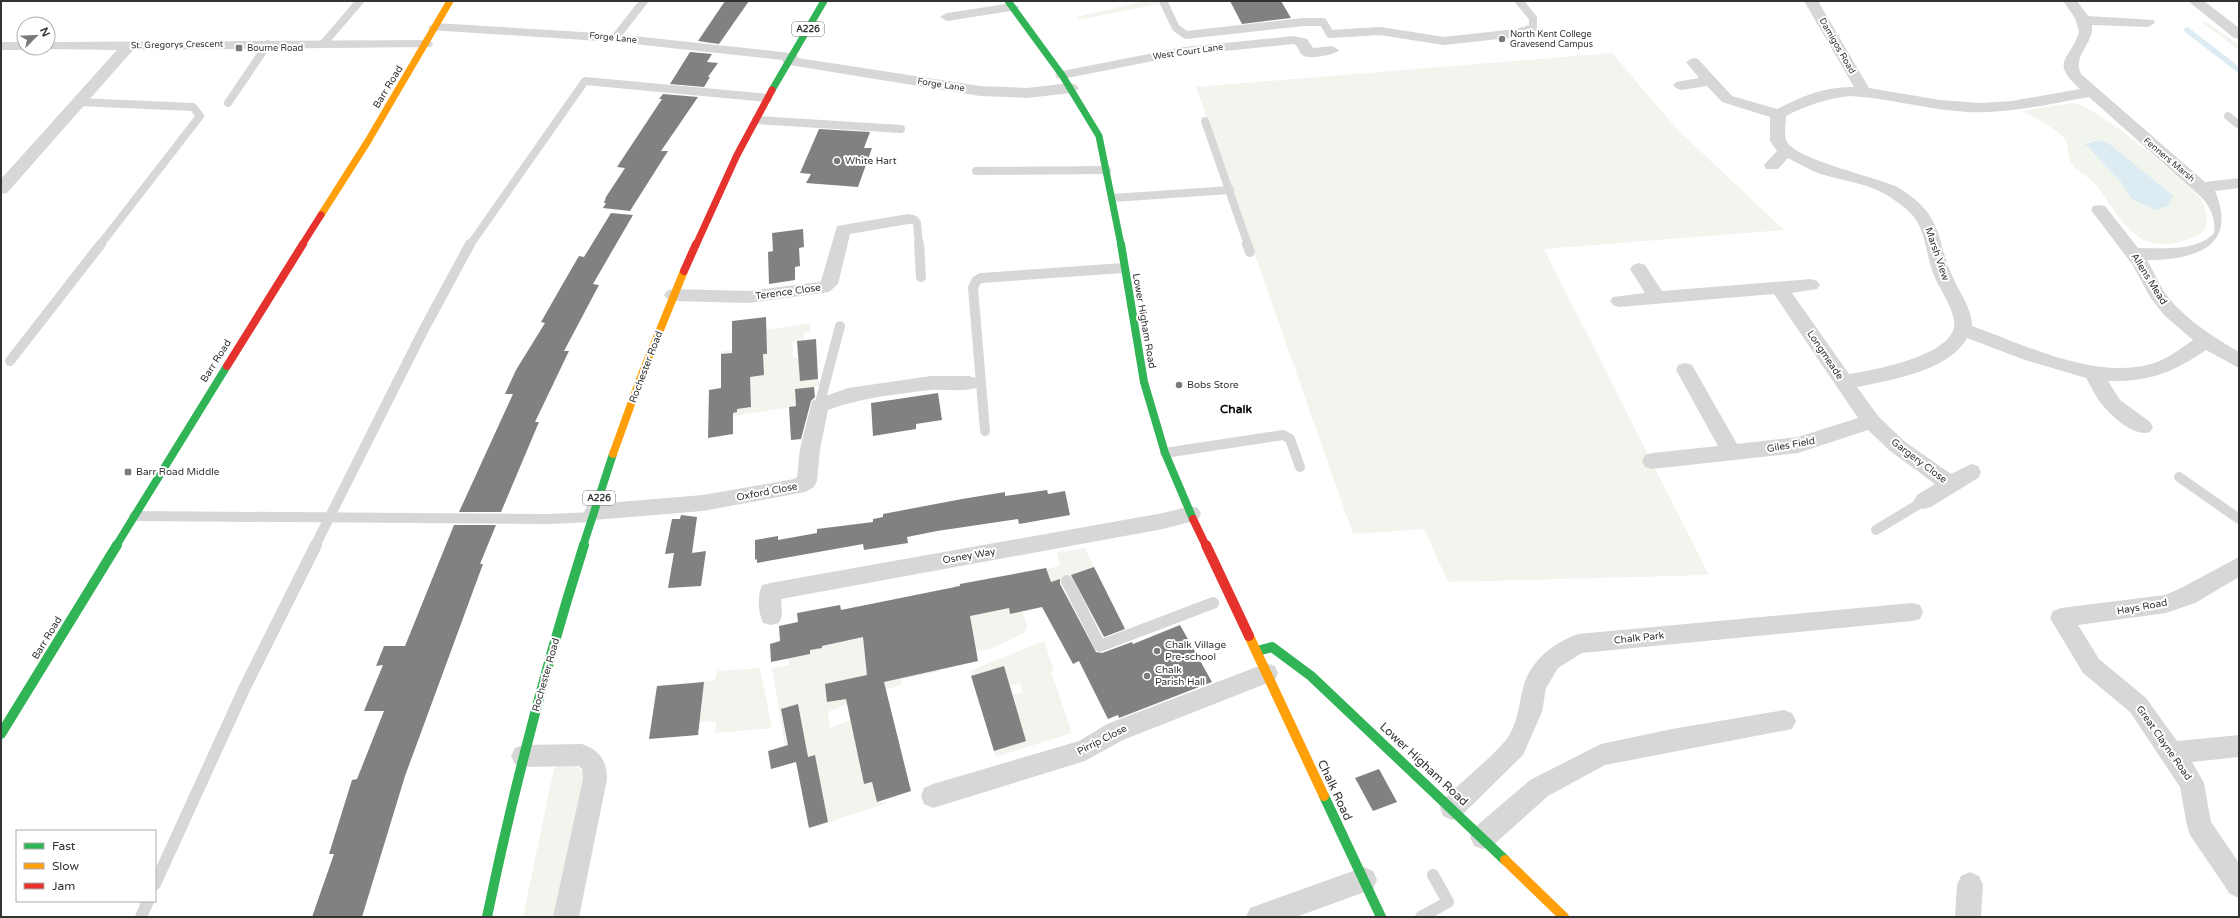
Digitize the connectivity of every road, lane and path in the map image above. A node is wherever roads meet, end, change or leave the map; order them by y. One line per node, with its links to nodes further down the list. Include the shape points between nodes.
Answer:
1 (360, 1): 18 (lane)
2 (450, 1): 14 (street, Barr Road)
3 (644, 1): 16 (lane)
4 (824, 1): 25 (street, Rochester Road / A226)
5 (1163, 1): 6 (lane, via 1176,28 1186,34 1323,22 1330,34 1380,31 1444,41 1516,33 1533,28 1533,18)
6 (1519, 1)
7 (1811, 1): 31 (street, Damigos Road)
8 (2070, 1): 12 (street)
9 (2195, 1): 15 (street)
10 (1010, 4): 11 (street); 27 (street, Lower Higham Road)
11 (947, 17)
12 (2083, 20): 13 (street); 32 (street, Fenners Marsh, via 2086,26 2085,34 2072,55 2069,66 2074,76)
13 (2148, 23)
14 (435, 27): 16 (street, Forge Lane); 19 (street, Barr Road)
15 (2239, 35)
16 (615, 38): 25 (street, Forge Lane)
17 (268, 44): 18 (street, St. Gregorys Crescent); 23 (street, St. Gregorys Crescent); 35 (lane)
18 (323, 44): 19 (street, St. Gregorys Crescent)
19 (426, 44): 87 (street, Barr Road)
20 (1, 46): 21 (street)
21 (16, 46)
22 (56, 46): 23 (street, St. Gregorys Crescent)
23 (129, 46): 34 (street)
24 (1332, 50): 27 (street, West Court Lane, via 1310,58 1302,42 1294,40 1184,51)
25 (790, 59): 30 (street, Forge Lane, via 980,91 1027,93); 33 (street, Rochester Road / A226)
26 (1693, 62): 28 (street)
27 (1062, 75): 30 (street, Lower Higham Road)
28 (1708, 81): 29 (street); 36 (street, via 1727,99)
29 (1681, 85)
30 (1070, 88): 44 (street, Lower Higham Road, via 1099,136)
31 (1863, 90): 32 (street, via 1966,107 2013,104); 36 (street, via 1830,92 1811,97)
32 (2090, 92): 48 (street, Fenners Marsh)
33 (768, 98): 38 (street, Rochester Road / A226); 88 (lane, via 585,81 470,244 423,331)
34 (78, 102): 47 (street); 67 (lane, via 193,107 200,116)
35 (228, 104)
36 (1778, 114): 42 (street, via 1778,141)
37 (2228, 116): 40 (lane)
38 (756, 120): 41 (lane); 61 (street, Rochester Road / A226)
39 (1205, 121): 49 (lane)
40 (2239, 125)
41 (902, 129)
42 (1786, 151): 43 (street); 65 (street, Marsh View, via 1823,169 1894,192 1912,206 1926,221 1942,273 1962,316)
43 (1772, 165)
44 (1107, 170): 45 (lane); 50 (street, Lower Higham Road)
45 (976, 171)
46 (2239, 183): 48 (street)
47 (2, 187)
48 (2202, 188): 53 (street, Fenners Marsh)
49 (1230, 190): 50 (lane); 54 (lane)
50 (1113, 198): 56 (street, Lower Higham Road)
51 (2100, 210): 55 (street, Allens Mead)
52 (908, 220): 58 (lane, via 917,223); 61 (street, Terence Close, via 843,230 829,284 823,288 749,297)
53 (2231, 228): 55 (street, Fenners Marsh, via 2220,238 2198,249 2163,254)
54 (1250, 252)
55 (2134, 254): 66 (street, Allens Mead, via 2164,304)
56 (1124, 268): 76 (lane, via 981,278 976,281 973,288); 77 (street, Lower Higham Road, via 1144,382)
57 (1639, 269): 62 (street)
58 (921, 277)
59 (1811, 284): 60 (street)
60 (1780, 289): 62 (street); 71 (street, Longmeade)
61 (673, 295): 85 (street, Rochester Road / A226)
62 (1657, 298): 63 (street)
63 (1619, 301)
64 (840, 326): 73 (lane)
65 (1963, 330): 70 (street, via 2067,367); 71 (street, via 1956,342 1914,367 1888,375)
66 (2206, 341): 68 (street, Allens Mead); 70 (street, via 2174,362 2151,372 2126,375)
67 (10, 361)
68 (2239, 361)
69 (1685, 370): 78 (street)
70 (2093, 373): 75 (street, via 2113,405)
71 (1844, 382): 74 (street, Longmeade)
72 (969, 383): 73 (street, via 931,383 848,395)
73 (819, 406): 85 (street, Oxford Close, via 810,449 807,481 804,484 710,502)
74 (1871, 421): 78 (street, Giles Field, via 1807,443); 83 (street, Gargery Close, via 1897,446)
75 (2143, 426)
76 (985, 431)
77 (1165, 453): 80 (lane, via 1283,435 1290,439); 86 (street, Lower Higham Road)
78 (1732, 453): 79 (street, Giles Field)
79 (1652, 460)
80 (1300, 467)
81 (1971, 472): 83 (street, Gargery Close)
82 (2179, 477): 89 (lane)
83 (1950, 484): 84 (street, Gargery Close)
84 (1924, 500): 90 (lane)
85 (593, 514): 88 (lane, via 550,519); 103 (street, Rochester Road / A226)
86 (1191, 514): 95 (street, Osney Way, via 770,592); 97 (street, Lower Higham Road)
87 (134, 516): 88 (lane); 100 (street, Barr Road)
88 (332, 516): 109 (lane, via 245,687)
89 (2239, 519)
90 (1876, 530)
91 (2239, 566): 96 (street, Hays Road, via 2187,596 2166,604)
92 (1067, 581): 93 (lane, via 1100,646)
93 (1213, 603)
94 (1912, 612): 105 (street, Chalk Park, via 1578,644 1550,661 1535,686 1530,712 1515,747)
95 (771, 616)
96 (2061, 618): 102 (street, Great Clayne Road, via 2091,666 2138,705)
97 (1257, 651): 98 (street, Lower Higham Road); 105 (street, Lower Higham Road, via 1272,647 1311,676)
98 (1267, 673): 104 (street, Pirrip Close, via 1115,732 1085,750); 108 (street, Chalk Road)
99 (1784, 720): 106 (street, via 1601,755 1539,788)
100 (1, 734)
101 (2239, 746): 102 (street)
102 (2172, 753): 111 (street, Great Clayne Road, via 2192,783 2199,826)
103 (523, 756): 114 (street, Rochester Road / A226); 115 (street, via 582,755 589,758 594,766 594,779)
104 (934, 796)
105 (1452, 808): 106 (street, Lower Higham Road)
106 (1483, 837): 119 (street, Lower Higham Road)
107 (1433, 875): 118 (lane, via 1448,902)
108 (1364, 880): 116 (street); 117 (street, Chalk Road)
109 (156, 882)
110 (1970, 885): 120 (street)
111 (2239, 885)
112 (148, 902): 113 (lane)
113 (141, 917)
114 (487, 917)
115 (566, 917)
116 (1259, 917)
117 (1381, 917)
118 (1421, 917)
119 (1564, 917)
120 (1968, 917)

